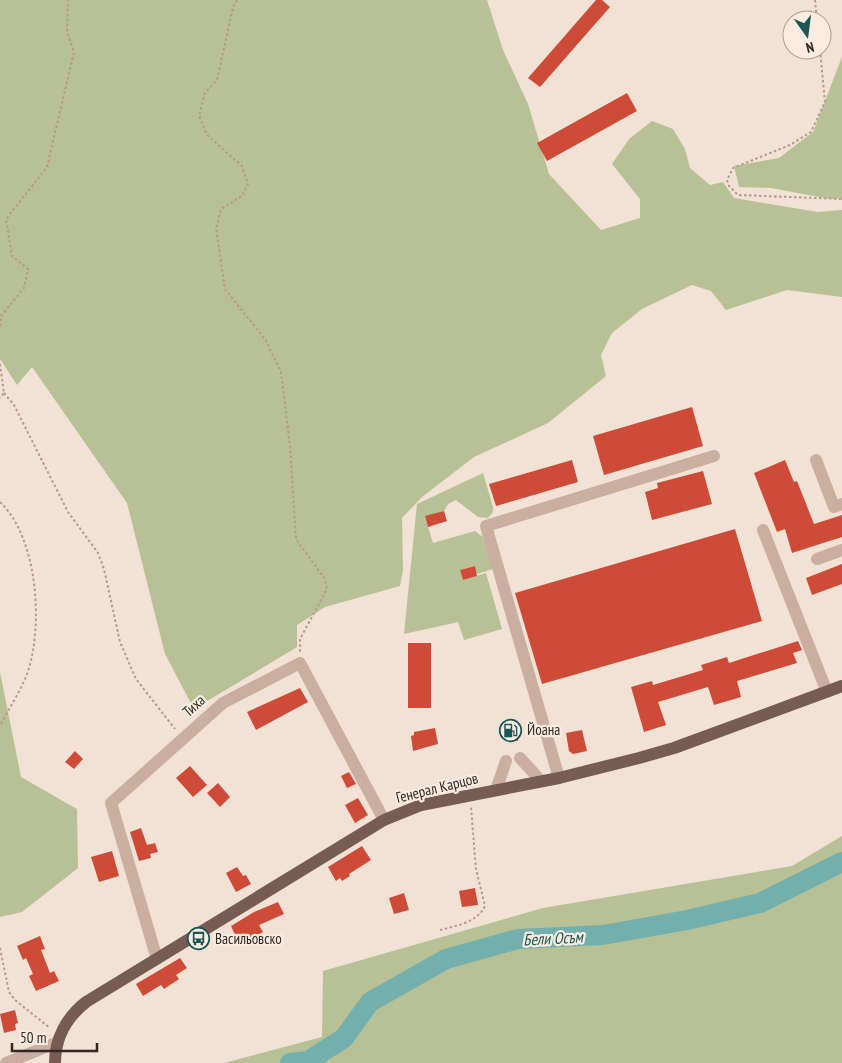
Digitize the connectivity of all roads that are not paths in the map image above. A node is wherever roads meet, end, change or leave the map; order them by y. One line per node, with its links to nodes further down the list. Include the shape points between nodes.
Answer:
1 (714, 456): 11 (street, via 486,526)
2 (816, 460): 3 (street, via 834,507)
3 (842, 504)
4 (763, 530): 8 (street)
5 (842, 550): 6 (street)
6 (817, 559)
7 (842, 686): 8 (main road, Генерал Карцов)
8 (827, 692): 11 (main road, Генерал Карцов, via 674,748)
9 (520, 758): 12 (street)
10 (506, 761): 13 (street)
11 (559, 778): 12 (main road, Генерал Карцов)
12 (541, 781): 13 (main road, Генерал Карцов)
13 (496, 790): 14 (main road, Генерал Карцов, via 421,805)
14 (384, 820): 15 (main road, Генерал Карцов); 15 (street, Тиха, via 300,662 223,703 111,803)
15 (157, 959): 16 (main road, Генерал Карцов, via 86,1002 71,1016)
16 (59, 1038): 17 (street); 18 (main road, Генерал Карцов)
17 (6, 1063)
18 (55, 1063)

